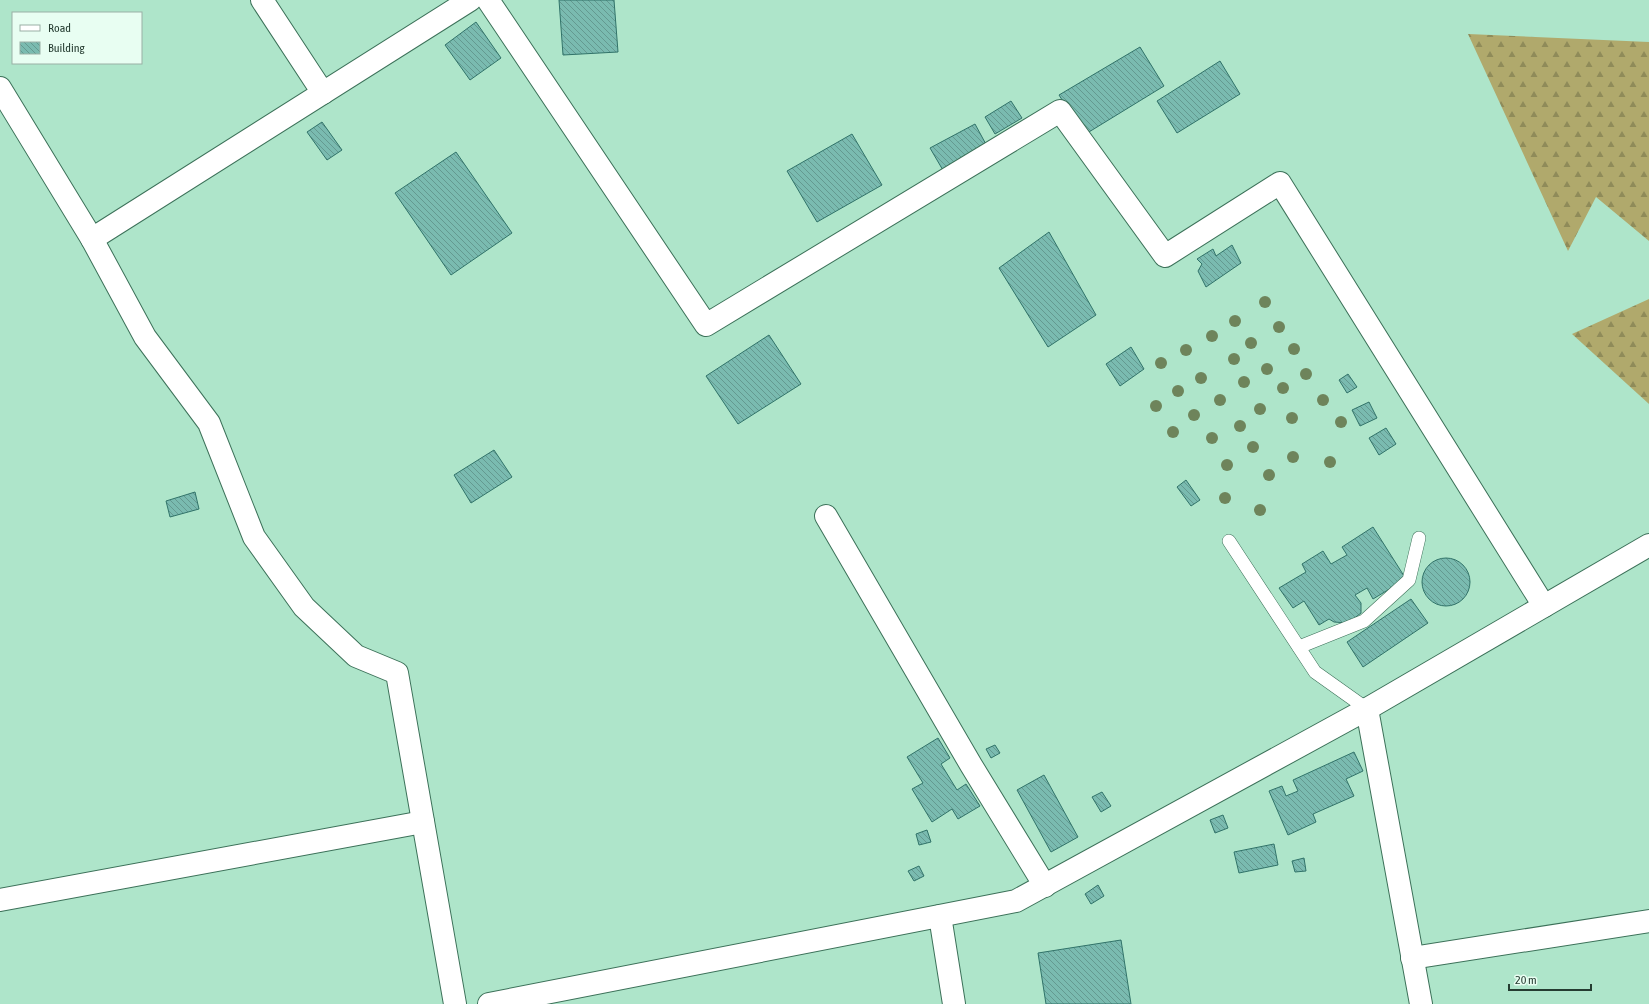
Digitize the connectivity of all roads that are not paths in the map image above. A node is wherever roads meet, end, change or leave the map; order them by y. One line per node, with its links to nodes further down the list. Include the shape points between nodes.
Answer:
1 (262, 0): 5 (street)
2 (470, 0): 5 (street)
3 (488, 0): 11 (street, via 706,324 1060,110 1165,256 1280,183)
4 (0, 88): 6 (street)
5 (323, 93): 6 (street)
6 (92, 239): 14 (street, via 145,337 209,423 254,537 304,607 356,656 397,673)
7 (826, 516): 15 (street, via 971,765)
8 (1419, 538): 12 (lane, via 1410,580 1364,621)
9 (1229, 541): 12 (lane)
10 (1649, 545): 11 (street)
11 (1544, 606): 13 (street)
12 (1299, 648): 13 (lane, via 1316,672)
13 (1367, 709): 15 (street); 19 (street)
14 (423, 822): 16 (street); 20 (street)
15 (1045, 886): 17 (street, via 1016,901)
16 (0, 900)
17 (940, 916): 21 (street); 22 (street)
18 (1649, 921): 19 (street)
19 (1412, 958): 23 (street)
20 (455, 1004)
21 (489, 1004)
22 (954, 1004)
23 (1421, 1004)

